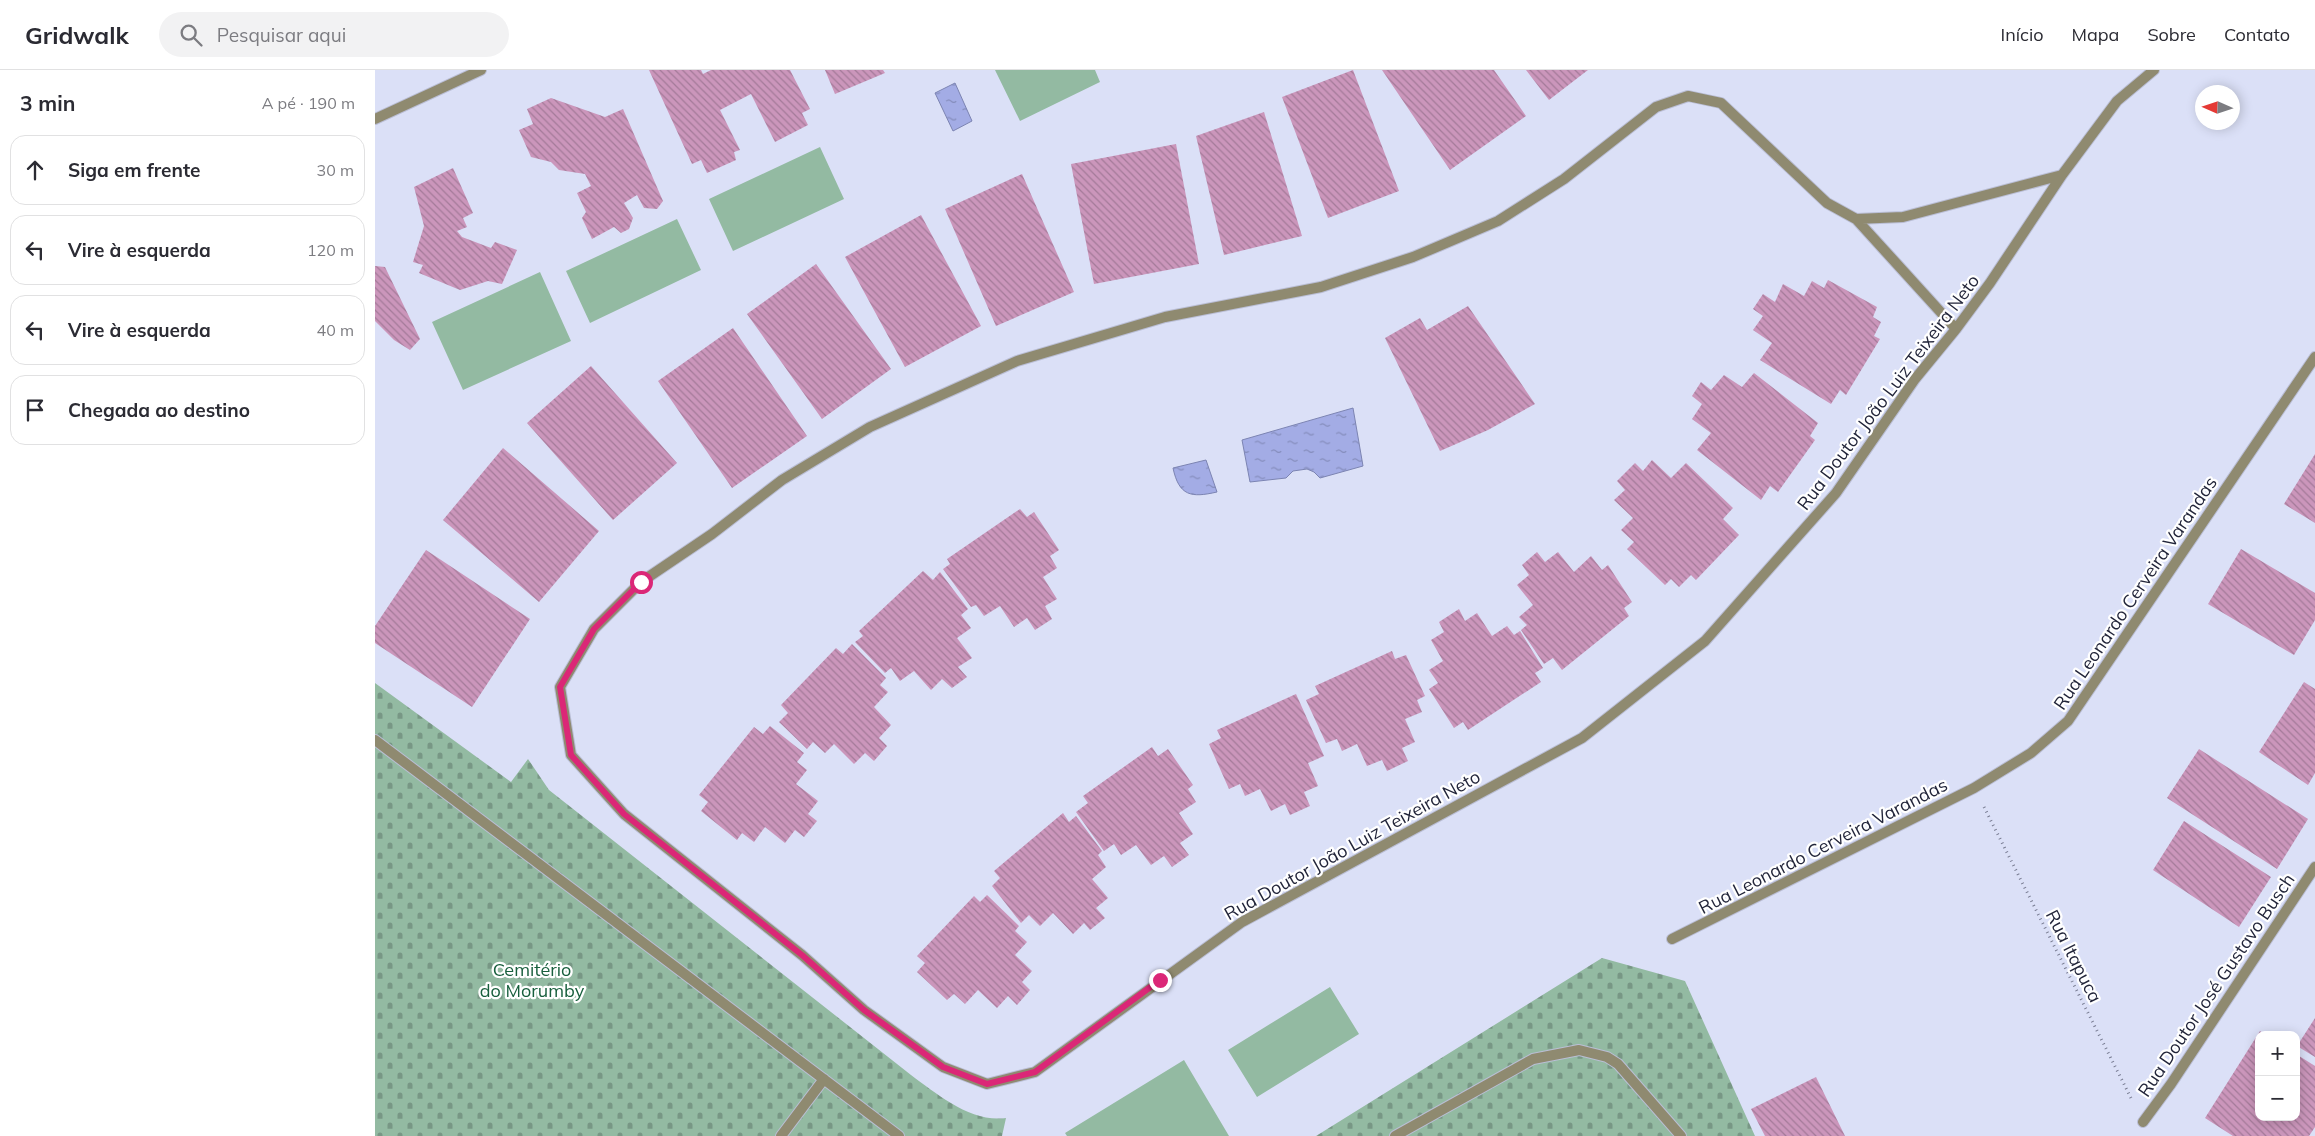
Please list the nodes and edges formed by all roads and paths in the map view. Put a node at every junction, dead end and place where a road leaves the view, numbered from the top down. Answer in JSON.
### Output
{"nodes":[{"id":1,"x":481,"y":70,"type":"edge"},
{"id":2,"x":2154,"y":70,"type":"edge"},
{"id":3,"x":375,"y":119,"type":"edge"},
{"id":4,"x":2063,"y":175,"type":"junction"},
{"id":5,"x":1856,"y":219,"type":"junction"},
{"id":6,"x":1956,"y":329,"type":"junction"},
{"id":7,"x":2315,"y":357,"type":"edge"},
{"id":8,"x":375,"y":740,"type":"edge"},
{"id":9,"x":1974,"y":788,"type":"junction"},
{"id":10,"x":2315,"y":867,"type":"edge"},
{"id":11,"x":1672,"y":939,"type":"dead end"},
{"id":12,"x":824,"y":1079,"type":"junction"},
{"id":13,"x":2143,"y":1122,"type":"joint"},
{"id":14,"x":781,"y":1136,"type":"edge"},
{"id":15,"x":899,"y":1136,"type":"edge"},
{"id":16,"x":1395,"y":1136,"type":"edge"},
{"id":17,"x":1681,"y":1136,"type":"edge"}],
"edges":[{"from":1,"to":3,"type":"street"},
{"from":2,"to":4,"type":"street","name":"Rua Doutor João Luiz Teixeira Neto"},
{"from":4,"to":5,"type":"street"},
{"from":4,"to":6,"type":"street","name":"Rua Doutor João Luiz Teixeira Neto"},
{"from":5,"to":6,"type":"street"},
{"from":5,"to":6,"type":"street","name":"Rua Doutor João Luiz Teixeira Neto"},
{"from":7,"to":9,"type":"street","name":"Rua Leonardo Cerveira Varandas"},
{"from":8,"to":12,"type":"street"},
{"from":9,"to":11,"type":"street","name":"Rua Leonardo Cerveira Varandas"},
{"from":9,"to":13,"type":"path","name":"Rua Itapuca"},
{"from":10,"to":13,"type":"street","name":"Rua Doutor José Gustavo Busch"},
{"from":12,"to":14,"type":"street"},
{"from":12,"to":15,"type":"street"},
{"from":16,"to":17,"type":"street"}]}
